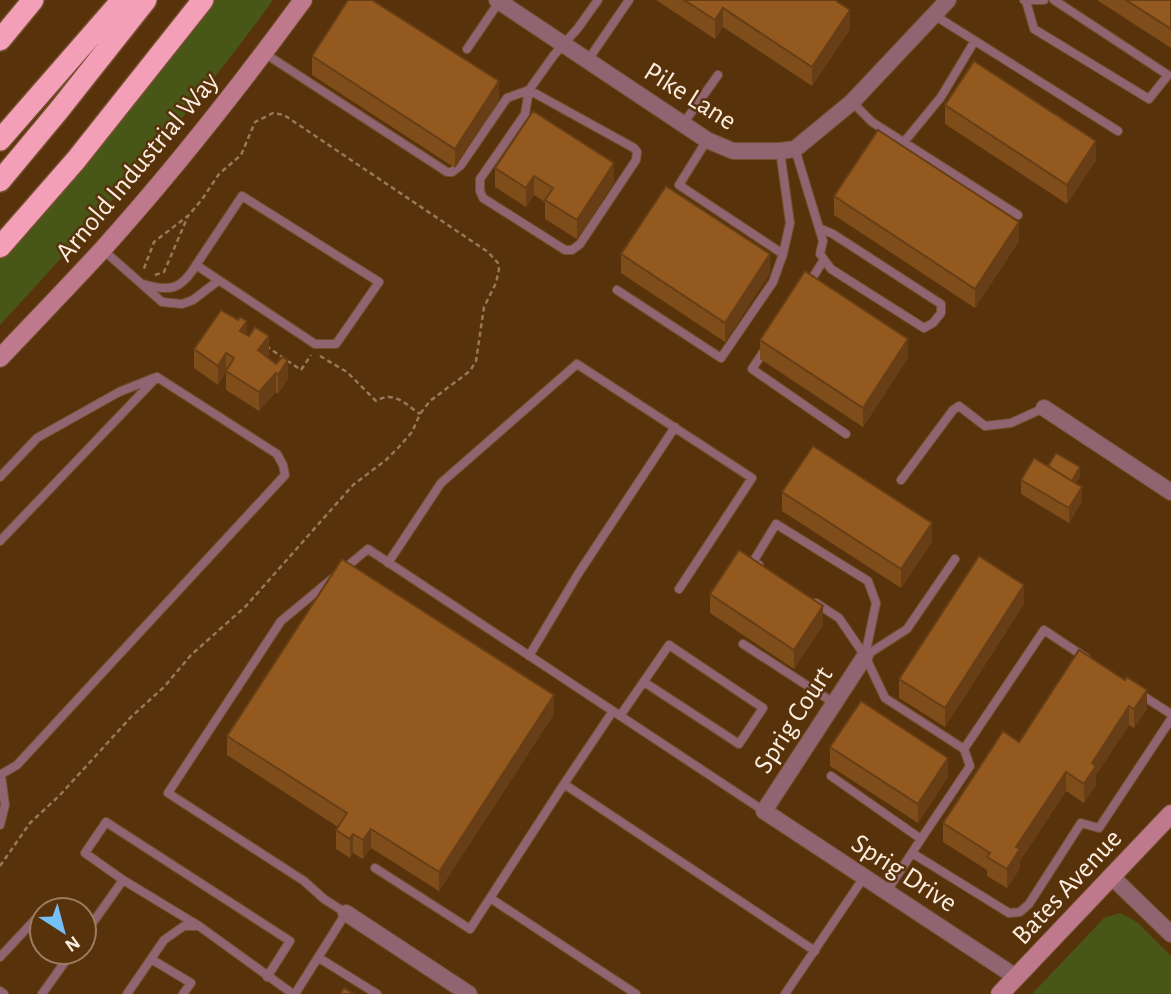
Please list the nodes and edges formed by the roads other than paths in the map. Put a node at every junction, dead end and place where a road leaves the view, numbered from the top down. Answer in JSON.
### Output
{"nodes":[{"id":1,"x":33,"y":0,"type":"edge"},
{"id":2,"x":122,"y":0,"type":"edge"},
{"id":3,"x":146,"y":0,"type":"edge"},
{"id":4,"x":203,"y":0,"type":"edge"},
{"id":5,"x":303,"y":0,"type":"edge"},
{"id":6,"x":598,"y":0,"type":"edge"},
{"id":7,"x":629,"y":0,"type":"edge"},
{"id":8,"x":1044,"y":0,"type":"edge"},
{"id":9,"x":1054,"y":0,"type":"edge"},
{"id":10,"x":498,"y":1,"type":"edge"},
{"id":11,"x":1025,"y":1,"type":"edge"},
{"id":12,"x":942,"y":5,"type":"edge"},
{"id":13,"x":0,"y":40,"type":"edge"},
{"id":14,"x":974,"y":41,"type":"junction"},
{"id":15,"x":563,"y":43,"type":"junction"},
{"id":16,"x":467,"y":49,"type":"dead end"},
{"id":17,"x":264,"y":52,"type":"junction"},
{"id":18,"x":588,"y":60,"type":"junction"},
{"id":19,"x":718,"y":75,"type":"dead end"},
{"id":20,"x":529,"y":90,"type":"junction"},
{"id":21,"x":852,"y":102,"type":"junction"},
{"id":22,"x":683,"y":124,"type":"junction"},
{"id":23,"x":1118,"y":131,"type":"dead end"},
{"id":24,"x":0,"y":140,"type":"edge"},
{"id":25,"x":707,"y":140,"type":"junction"},
{"id":26,"x":904,"y":142,"type":"junction"},
{"id":27,"x":788,"y":150,"type":"junction"},
{"id":28,"x":0,"y":181,"type":"edge"},
{"id":29,"x":1018,"y":215,"type":"dead end"},
{"id":30,"x":819,"y":229,"type":"junction"},
{"id":31,"x":0,"y":247,"type":"edge"},
{"id":32,"x":102,"y":249,"type":"junction"},
{"id":33,"x":783,"y":254,"type":"junction"},
{"id":34,"x":823,"y":261,"type":"junction"},
{"id":35,"x":197,"y":265,"type":"junction"},
{"id":36,"x":219,"y":280,"type":"junction"},
{"id":37,"x":140,"y":282,"type":"junction"},
{"id":38,"x":617,"y":290,"type":"dead end"},
{"id":39,"x":802,"y":293,"type":"edge"},
{"id":40,"x":766,"y":347,"type":"edge"},
{"id":41,"x":0,"y":358,"type":"edge"},
{"id":42,"x":157,"y":377,"type":"junction"},
{"id":43,"x":1044,"y":408,"type":"joint"},
{"id":44,"x":675,"y":428,"type":"junction"},
{"id":45,"x":846,"y":434,"type":"dead end"},
{"id":46,"x":0,"y":477,"type":"edge"},
{"id":47,"x":901,"y":480,"type":"dead end"},
{"id":48,"x":1171,"y":492,"type":"edge"},
{"id":49,"x":0,"y":541,"type":"edge"},
{"id":50,"x":955,"y":559,"type":"dead end"},
{"id":51,"x":388,"y":563,"type":"junction"},
{"id":52,"x":764,"y":569,"type":"edge"},
{"id":53,"x":679,"y":589,"type":"dead end"},
{"id":54,"x":807,"y":597,"type":"edge"},
{"id":55,"x":743,"y":644,"type":"dead end"},
{"id":56,"x":529,"y":656,"type":"junction"},
{"id":57,"x":865,"y":656,"type":"junction"},
{"id":58,"x":1090,"y":661,"type":"edge"},
{"id":59,"x":644,"y":682,"type":"junction"},
{"id":60,"x":1136,"y":691,"type":"edge"},
{"id":61,"x":834,"y":703,"type":"junction"},
{"id":62,"x":616,"y":714,"type":"junction"},
{"id":63,"x":1171,"y":717,"type":"edge"},
{"id":64,"x":964,"y":749,"type":"junction"},
{"id":65,"x":0,"y":775,"type":"edge"},
{"id":66,"x":831,"y":776,"type":"dead end"},
{"id":67,"x":564,"y":784,"type":"junction"},
{"id":68,"x":764,"y":811,"type":"junction"},
{"id":69,"x":1171,"y":814,"type":"edge"},
{"id":70,"x":0,"y":825,"type":"edge"},
{"id":71,"x":921,"y":839,"type":"junction"},
{"id":72,"x":912,"y":853,"type":"junction"},
{"id":73,"x":374,"y":868,"type":"dead end"},
{"id":74,"x":1111,"y":876,"type":"junction"},
{"id":75,"x":864,"y":877,"type":"junction"},
{"id":76,"x":123,"y":880,"type":"junction"},
{"id":77,"x":887,"y":891,"type":"junction"},
{"id":78,"x":490,"y":898,"type":"junction"},
{"id":79,"x":346,"y":914,"type":"junction"},
{"id":80,"x":98,"y":915,"type":"edge"},
{"id":81,"x":199,"y":926,"type":"junction"},
{"id":82,"x":28,"y":927,"type":"edge"},
{"id":83,"x":1171,"y":934,"type":"edge"},
{"id":84,"x":814,"y":951,"type":"junction"},
{"id":85,"x":0,"y":957,"type":"edge"},
{"id":86,"x":151,"y":958,"type":"junction"},
{"id":87,"x":319,"y":958,"type":"junction"},
{"id":88,"x":62,"y":966,"type":"edge"},
{"id":89,"x":267,"y":976,"type":"junction"},
{"id":90,"x":1016,"y":977,"type":"junction"},
{"id":91,"x":42,"y":994,"type":"edge"},
{"id":92,"x":127,"y":994,"type":"edge"},
{"id":93,"x":183,"y":994,"type":"edge"},
{"id":94,"x":294,"y":994,"type":"edge"},
{"id":95,"x":377,"y":994,"type":"edge"},
{"id":96,"x":469,"y":994,"type":"edge"},
{"id":97,"x":636,"y":994,"type":"edge"},
{"id":98,"x":785,"y":994,"type":"edge"},
{"id":99,"x":1000,"y":994,"type":"edge"}],
"edges":[{"from":1,"to":13,"type":"highway"},
{"from":2,"to":24,"type":"highway"},
{"from":3,"to":28,"type":"highway"},
{"from":4,"to":31,"type":"highway"},
{"from":5,"to":17,"type":"street","name":"Arnold Industrial Way"},
{"from":6,"to":15,"type":"lane"},
{"from":7,"to":18,"type":"lane"},
{"from":8,"to":11,"type":"lane"},
{"from":9,"to":11,"type":"lane"},
{"from":10,"to":15,"type":"street","name":"Pike Lane"},
{"from":10,"to":16,"type":"lane"},
{"from":12,"to":14,"type":"lane"},
{"from":12,"to":21,"type":"street"},
{"from":14,"to":23,"type":"lane"},
{"from":14,"to":26,"type":"lane"},
{"from":15,"to":18,"type":"street","name":"Pike Lane"},
{"from":15,"to":20,"type":"lane"},
{"from":17,"to":20,"type":"lane"},
{"from":17,"to":32,"type":"street","name":"Arnold Industrial Way"},
{"from":18,"to":22,"type":"street","name":"Pike Lane"},
{"from":19,"to":22,"type":"lane"},
{"from":20,"to":20,"type":"lane"},
{"from":21,"to":26,"type":"lane"},
{"from":21,"to":27,"type":"street"},
{"from":22,"to":25,"type":"street","name":"Pike Lane"},
{"from":25,"to":27,"type":"street","name":"Pike Lane"},
{"from":25,"to":33,"type":"lane"},
{"from":26,"to":29,"type":"lane"},
{"from":27,"to":30,"type":"lane"},
{"from":27,"to":33,"type":"lane"},
{"from":30,"to":34,"type":"lane"},
{"from":30,"to":34,"type":"lane"},
{"from":32,"to":37,"type":"lane"},
{"from":32,"to":41,"type":"street","name":"Arnold Industrial Way"},
{"from":33,"to":38,"type":"lane"},
{"from":34,"to":39,"type":"lane"},
{"from":35,"to":36,"type":"lane"},
{"from":35,"to":36,"type":"lane"},
{"from":35,"to":37,"type":"lane"},
{"from":36,"to":37,"type":"lane"},
{"from":40,"to":45,"type":"lane"},
{"from":42,"to":46,"type":"lane"},
{"from":42,"to":49,"type":"lane"},
{"from":42,"to":65,"type":"lane"},
{"from":43,"to":47,"type":"lane"},
{"from":43,"to":48,"type":"street"},
{"from":44,"to":51,"type":"lane"},
{"from":44,"to":53,"type":"lane"},
{"from":44,"to":56,"type":"lane"},
{"from":50,"to":57,"type":"lane"},
{"from":51,"to":56,"type":"lane"},
{"from":51,"to":79,"type":"lane"},
{"from":52,"to":57,"type":"lane"},
{"from":54,"to":57,"type":"lane"},
{"from":55,"to":61,"type":"lane"},
{"from":56,"to":62,"type":"lane"},
{"from":57,"to":61,"type":"street","name":"Sprig Court"},
{"from":57,"to":64,"type":"lane"},
{"from":58,"to":64,"type":"lane"},
{"from":59,"to":59,"type":"lane"},
{"from":59,"to":62,"type":"lane"},
{"from":60,"to":63,"type":"lane"},
{"from":61,"to":68,"type":"street","name":"Sprig Court"},
{"from":62,"to":67,"type":"lane"},
{"from":62,"to":68,"type":"lane"},
{"from":63,"to":72,"type":"lane"},
{"from":64,"to":71,"type":"lane"},
{"from":65,"to":70,"type":"lane"},
{"from":66,"to":71,"type":"lane"},
{"from":67,"to":78,"type":"lane"},
{"from":67,"to":84,"type":"lane"},
{"from":68,"to":75,"type":"street","name":"Sprig Drive"},
{"from":69,"to":74,"type":"street","name":"Bates Avenue"},
{"from":71,"to":72,"type":"lane"},
{"from":72,"to":77,"type":"lane"},
{"from":73,"to":78,"type":"lane"},
{"from":74,"to":83,"type":"street"},
{"from":74,"to":90,"type":"street","name":"Bates Avenue"},
{"from":75,"to":77,"type":"street","name":"Sprig Drive"},
{"from":75,"to":84,"type":"lane"},
{"from":76,"to":80,"type":"lane"},
{"from":76,"to":81,"type":"lane"},
{"from":76,"to":89,"type":"lane"},
{"from":77,"to":90,"type":"street","name":"Sprig Drive"},
{"from":78,"to":97,"type":"lane"},
{"from":79,"to":87,"type":"lane"},
{"from":79,"to":96,"type":"street"},
{"from":81,"to":86,"type":"lane"},
{"from":81,"to":89,"type":"lane"},
{"from":82,"to":85,"type":"lane"},
{"from":84,"to":98,"type":"lane"},
{"from":86,"to":92,"type":"lane"},
{"from":86,"to":93,"type":"lane"},
{"from":87,"to":94,"type":"lane"},
{"from":87,"to":95,"type":"lane"},
{"from":88,"to":91,"type":"lane"},
{"from":89,"to":94,"type":"lane"},
{"from":90,"to":99,"type":"street","name":"Bates Avenue"}]}
